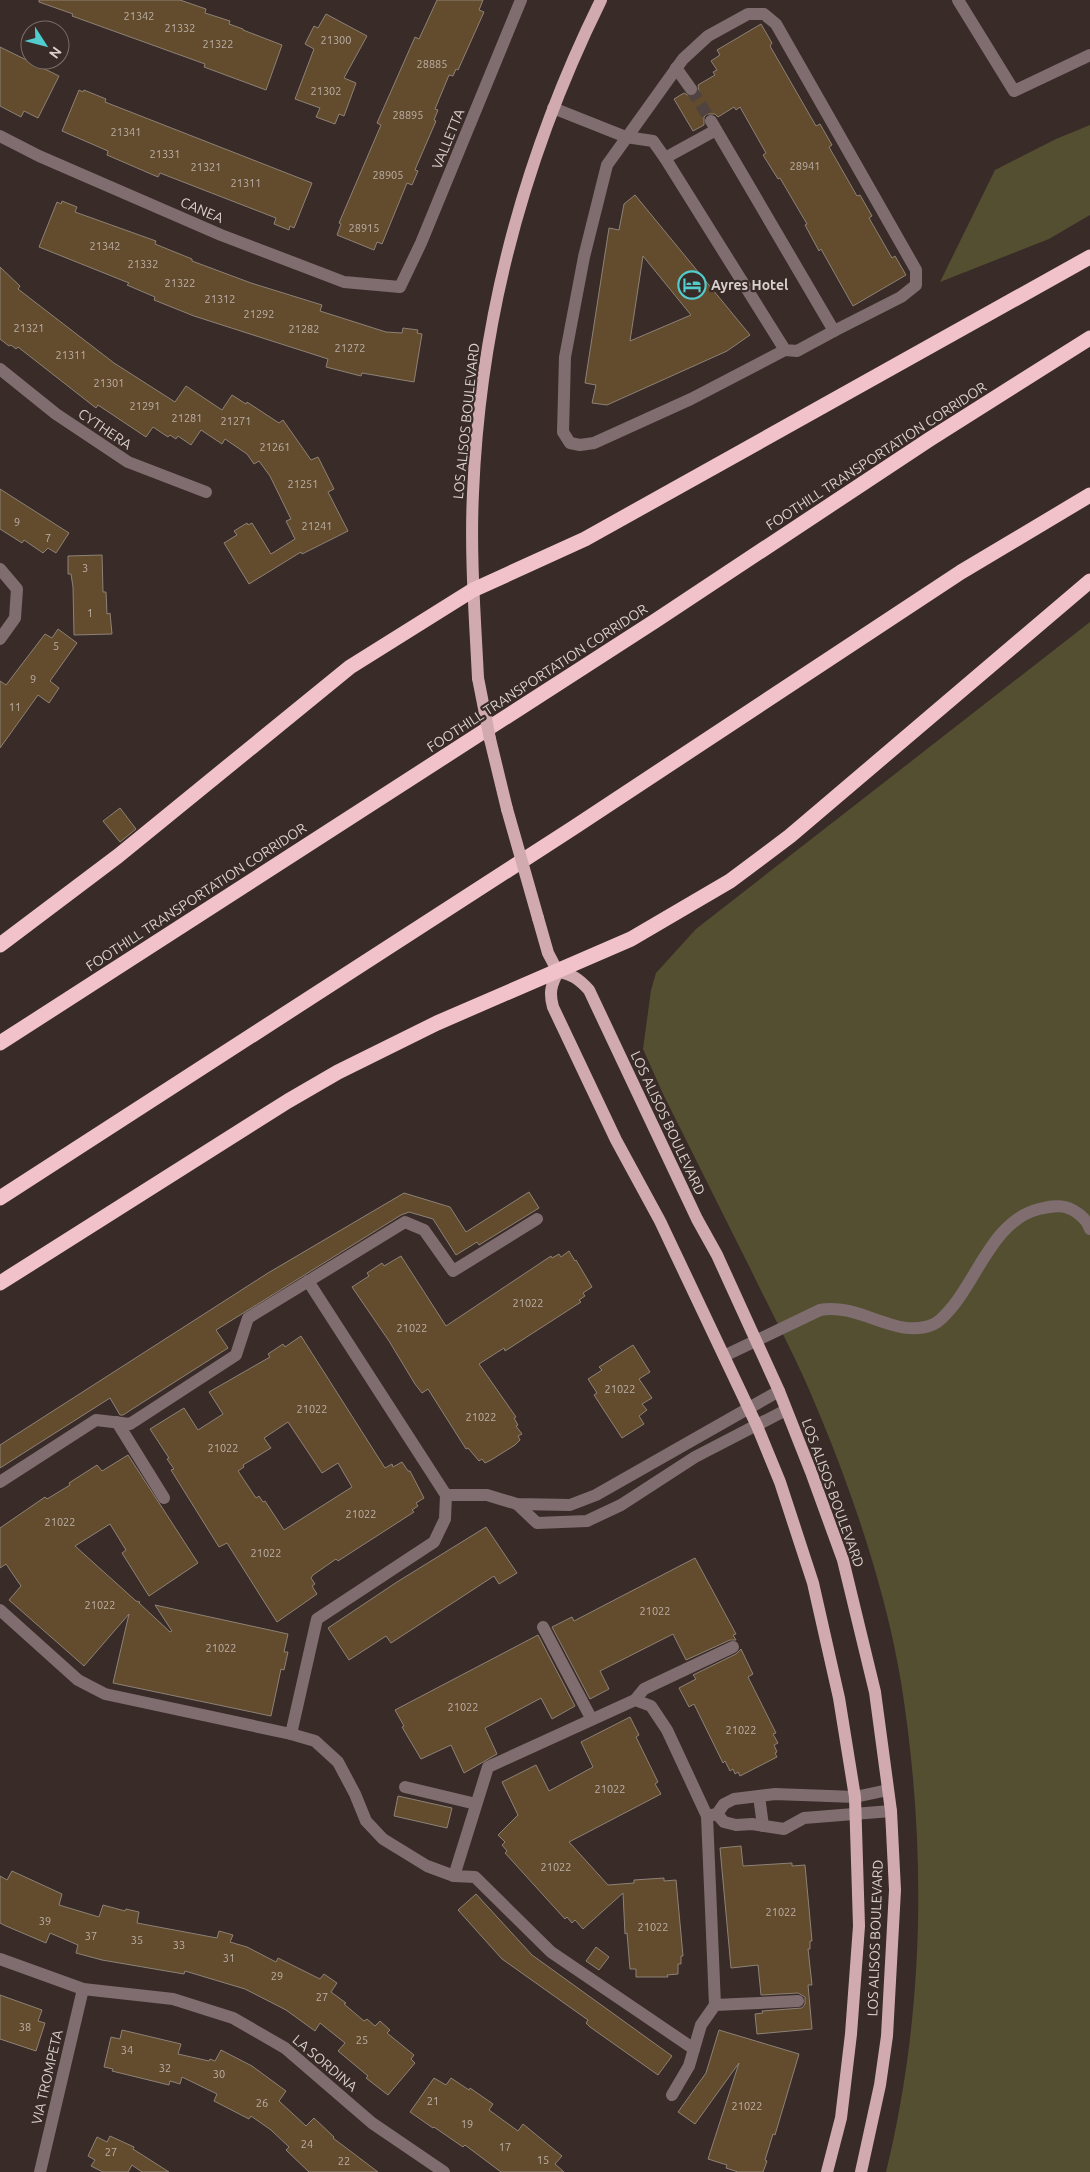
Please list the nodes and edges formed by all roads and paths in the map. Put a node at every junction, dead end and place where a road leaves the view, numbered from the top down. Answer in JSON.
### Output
{"nodes":[{"id":1,"x":521,"y":0,"type":"edge"},
{"id":2,"x":601,"y":0,"type":"edge"},
{"id":3,"x":958,"y":0,"type":"edge"},
{"id":4,"x":1090,"y":55,"type":"edge"},
{"id":5,"x":676,"y":68,"type":"junction"},
{"id":6,"x":691,"y":90,"type":"tunnel mouth"},
{"id":7,"x":553,"y":108,"type":"junction"},
{"id":8,"x":0,"y":136,"type":"edge"},
{"id":9,"x":626,"y":137,"type":"junction"},
{"id":10,"x":665,"y":158,"type":"junction"},
{"id":11,"x":1090,"y":257,"type":"edge"},
{"id":12,"x":400,"y":287,"type":"joint"},
{"id":13,"x":834,"y":331,"type":"junction"},
{"id":14,"x":1090,"y":338,"type":"edge"},
{"id":15,"x":785,"y":350,"type":"junction"},
{"id":16,"x":0,"y":369,"type":"edge"},
{"id":17,"x":206,"y":492,"type":"dead end"},
{"id":18,"x":1090,"y":495,"type":"edge"},
{"id":19,"x":0,"y":569,"type":"edge"},
{"id":20,"x":1090,"y":581,"type":"edge"},
{"id":21,"x":473,"y":590,"type":"junction"},
{"id":22,"x":0,"y":639,"type":"edge"},
{"id":23,"x":0,"y":946,"type":"edge"},
{"id":24,"x":558,"y":972,"type":"junction"},
{"id":25,"x":0,"y":1043,"type":"edge"},
{"id":26,"x":0,"y":1198,"type":"edge"},
{"id":27,"x":537,"y":1218,"type":"dead end"},
{"id":28,"x":1090,"y":1229,"type":"edge"},
{"id":29,"x":308,"y":1281,"type":"junction"},
{"id":30,"x":0,"y":1283,"type":"edge"},
{"id":31,"x":755,"y":1341,"type":"junction"},
{"id":32,"x":724,"y":1356,"type":"junction"},
{"id":33,"x":779,"y":1391,"type":"junction"},
{"id":34,"x":748,"y":1408,"type":"junction"},
{"id":35,"x":786,"y":1410,"type":"junction"},
{"id":36,"x":117,"y":1422,"type":"junction"},
{"id":37,"x":757,"y":1426,"type":"junction"},
{"id":38,"x":0,"y":1482,"type":"edge"},
{"id":39,"x":446,"y":1495,"type":"junction"},
{"id":40,"x":164,"y":1498,"type":"dead end"},
{"id":41,"x":517,"y":1504,"type":"junction"},
{"id":42,"x":0,"y":1610,"type":"edge"},
{"id":43,"x":543,"y":1627,"type":"dead end"},
{"id":44,"x":733,"y":1647,"type":"dead end"},
{"id":45,"x":635,"y":1700,"type":"junction"},
{"id":46,"x":591,"y":1718,"type":"junction"},
{"id":47,"x":291,"y":1734,"type":"junction"},
{"id":48,"x":405,"y":1787,"type":"dead end"},
{"id":49,"x":888,"y":1790,"type":"junction"},
{"id":50,"x":758,"y":1796,"type":"junction"},
{"id":51,"x":854,"y":1797,"type":"junction"},
{"id":52,"x":476,"y":1804,"type":"junction"},
{"id":53,"x":891,"y":1811,"type":"junction"},
{"id":54,"x":855,"y":1812,"type":"junction"},
{"id":55,"x":712,"y":1815,"type":"junction"},
{"id":56,"x":763,"y":1826,"type":"junction"},
{"id":57,"x":454,"y":1876,"type":"junction"},
{"id":58,"x":0,"y":1959,"type":"edge"},
{"id":59,"x":83,"y":1989,"type":"junction"},
{"id":60,"x":798,"y":2001,"type":"dead end"},
{"id":61,"x":715,"y":2005,"type":"junction"},
{"id":62,"x":694,"y":2049,"type":"junction"},
{"id":63,"x":672,"y":2094,"type":"dead end"},
{"id":64,"x":40,"y":2172,"type":"edge"},
{"id":65,"x":444,"y":2172,"type":"edge"},
{"id":66,"x":827,"y":2172,"type":"edge"},
{"id":67,"x":861,"y":2172,"type":"edge"}],
"edges":[{"from":1,"to":12,"type":"street","name":"VALLETTA"},
{"from":2,"to":7,"type":"main road","name":"LOS ALISOS BOULEVARD"},
{"from":3,"to":4,"type":"street"},
{"from":5,"to":6,"type":"street"},
{"from":5,"to":9,"type":"street"},
{"from":5,"to":13,"type":"street"},
{"from":7,"to":9,"type":"street"},
{"from":7,"to":21,"type":"main road","name":"LOS ALISOS BOULEVARD"},
{"from":8,"to":12,"type":"street","name":"CANEA"},
{"from":9,"to":10,"type":"street"},
{"from":9,"to":15,"type":"street"},
{"from":10,"to":13,"type":"street"},
{"from":10,"to":15,"type":"street"},
{"from":11,"to":21,"type":"highway"},
{"from":13,"to":15,"type":"street"},
{"from":14,"to":25,"type":"highway","name":"FOOTHILL TRANSPORTATION CORRIDOR"},
{"from":16,"to":17,"type":"street","name":"CYTHERA"},
{"from":18,"to":26,"type":"highway"},
{"from":19,"to":22,"type":"street"},
{"from":20,"to":24,"type":"highway"},
{"from":21,"to":23,"type":"highway"},
{"from":21,"to":24,"type":"main road","name":"LOS ALISOS BOULEVARD","bridge":true},
{"from":24,"to":30,"type":"highway"},
{"from":24,"to":31,"type":"main road","name":"LOS ALISOS BOULEVARD"},
{"from":24,"to":32,"type":"main road","name":"LOS ALISOS BOULEVARD"},
{"from":27,"to":29,"type":"street"},
{"from":28,"to":31,"type":"street"},
{"from":29,"to":36,"type":"street"},
{"from":29,"to":39,"type":"street"},
{"from":31,"to":32,"type":"street"},
{"from":31,"to":33,"type":"main road","name":"LOS ALISOS BOULEVARD"},
{"from":32,"to":34,"type":"main road","name":"LOS ALISOS BOULEVARD"},
{"from":33,"to":34,"type":"street"},
{"from":33,"to":35,"type":"main road","name":"LOS ALISOS BOULEVARD"},
{"from":34,"to":37,"type":"main road","name":"LOS ALISOS BOULEVARD"},
{"from":34,"to":41,"type":"street"},
{"from":35,"to":37,"type":"street"},
{"from":35,"to":49,"type":"main road","name":"LOS ALISOS BOULEVARD"},
{"from":36,"to":38,"type":"street"},
{"from":36,"to":40,"type":"street"},
{"from":37,"to":41,"type":"street"},
{"from":37,"to":51,"type":"main road","name":"LOS ALISOS BOULEVARD"},
{"from":39,"to":41,"type":"street"},
{"from":39,"to":47,"type":"street"},
{"from":42,"to":47,"type":"street"},
{"from":43,"to":46,"type":"street"},
{"from":44,"to":45,"type":"street"},
{"from":45,"to":46,"type":"street"},
{"from":45,"to":55,"type":"street"},
{"from":46,"to":52,"type":"street"},
{"from":47,"to":57,"type":"street"},
{"from":48,"to":52,"type":"street"},
{"from":49,"to":51,"type":"street"},
{"from":49,"to":53,"type":"main road","name":"LOS ALISOS BOULEVARD"},
{"from":50,"to":51,"type":"street"},
{"from":50,"to":55,"type":"street"},
{"from":50,"to":56,"type":"street"},
{"from":51,"to":54,"type":"main road","name":"LOS ALISOS BOULEVARD"},
{"from":52,"to":57,"type":"street"},
{"from":53,"to":54,"type":"street"},
{"from":53,"to":67,"type":"main road","name":"LOS ALISOS BOULEVARD"},
{"from":54,"to":56,"type":"street"},
{"from":54,"to":66,"type":"main road","name":"LOS ALISOS BOULEVARD"},
{"from":55,"to":56,"type":"street"},
{"from":55,"to":61,"type":"street"},
{"from":57,"to":62,"type":"street"},
{"from":58,"to":59,"type":"street","name":"LA SORDINA"},
{"from":59,"to":64,"type":"street","name":"VIA TROMPETA"},
{"from":59,"to":65,"type":"street","name":"LA SORDINA"},
{"from":60,"to":61,"type":"street"},
{"from":61,"to":62,"type":"street"},
{"from":62,"to":63,"type":"street"}]}
